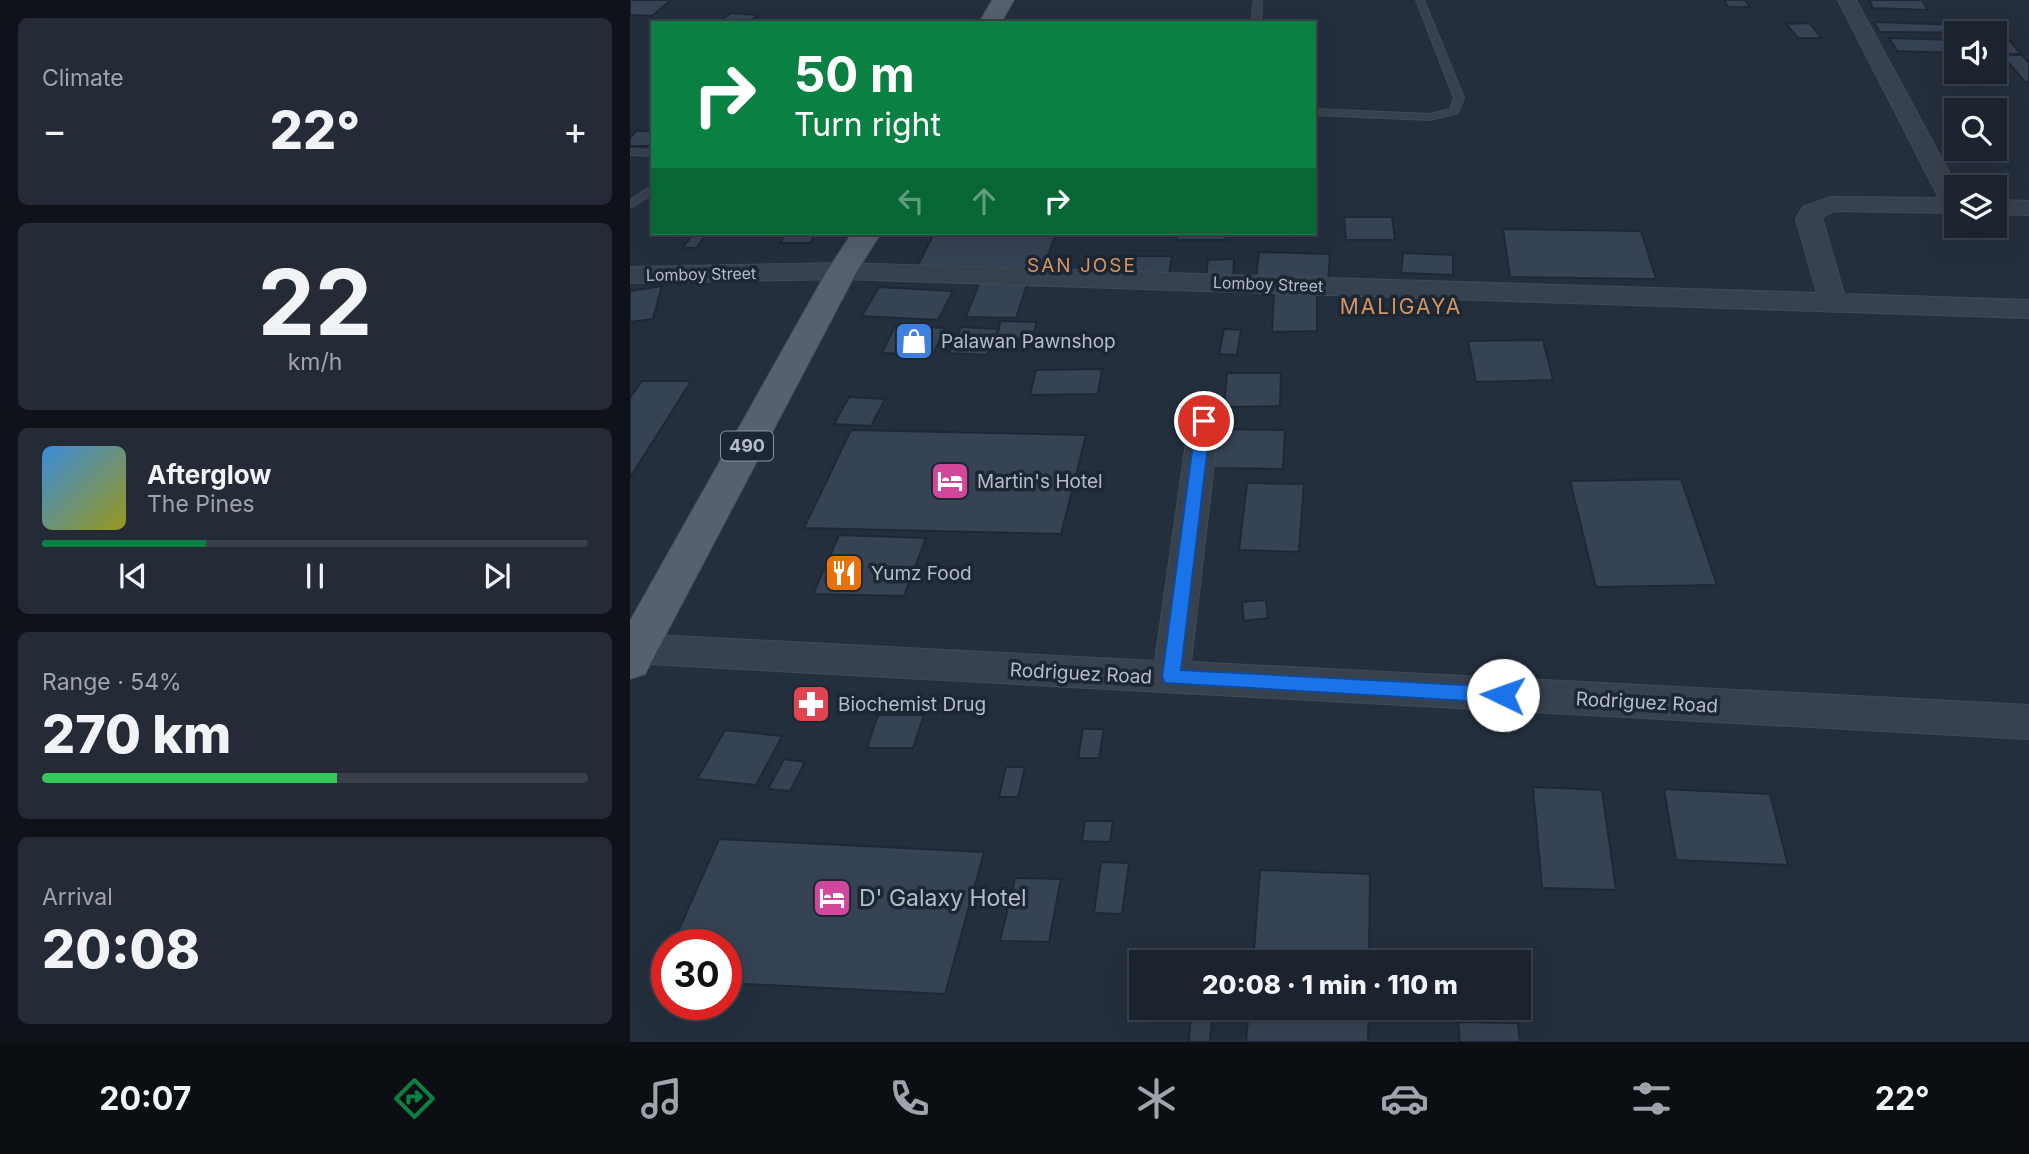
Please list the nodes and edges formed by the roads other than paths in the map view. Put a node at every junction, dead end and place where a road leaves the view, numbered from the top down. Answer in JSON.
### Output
{"nodes":[{"id":1,"x":1003,"y":0,"type":"edge"},
{"id":2,"x":1258,"y":0,"type":"edge"},
{"id":3,"x":1420,"y":0,"type":"edge"},
{"id":4,"x":1847,"y":0,"type":"edge"},
{"id":5,"x":991,"y":21,"type":"edge"},
{"id":6,"x":1256,"y":21,"type":"edge"},
{"id":7,"x":1316,"y":112,"type":"edge"},
{"id":8,"x":630,"y":152,"type":"edge"},
{"id":9,"x":651,"y":153,"type":"edge"},
{"id":10,"x":1944,"y":183,"type":"edge"},
{"id":11,"x":651,"y":189,"type":"edge"},
{"id":12,"x":630,"y":205,"type":"edge"},
{"id":13,"x":1944,"y":206,"type":"edge"},
{"id":14,"x":2007,"y":207,"type":"edge"},
{"id":15,"x":2029,"y":208,"type":"edge"},
{"id":16,"x":865,"y":235,"type":"edge"},
{"id":17,"x":842,"y":271,"type":"junction"},
{"id":18,"x":630,"y":275,"type":"edge"},
{"id":19,"x":1833,"y":302,"type":"junction"},
{"id":20,"x":2029,"y":309,"type":"edge"},
{"id":21,"x":1204,"y":421,"type":"dead end"},
{"id":22,"x":633,"y":655,"type":"edge"},
{"id":23,"x":1171,"y":677,"type":"junction"},
{"id":24,"x":2029,"y":722,"type":"edge"}],
"edges":[{"from":1,"to":5,"type":"main road"},
{"from":2,"to":6,"type":"lane"},
{"from":3,"to":7,"type":"lane"},
{"from":4,"to":10,"type":"street"},
{"from":8,"to":9,"type":"lane"},
{"from":11,"to":12,"type":"lane"},
{"from":13,"to":19,"type":"street"},
{"from":14,"to":15,"type":"street"},
{"from":16,"to":17,"type":"main road","number":"490"},
{"from":17,"to":18,"type":"street","name":"Lomboy Street"},
{"from":17,"to":19,"type":"street","name":"Lomboy Street"},
{"from":17,"to":22,"type":"main road","number":"490"},
{"from":19,"to":20,"type":"street","name":"Lomboy Street"},
{"from":21,"to":23,"type":"street"},
{"from":22,"to":23,"type":"street","name":"Rodriguez Road"},
{"from":23,"to":24,"type":"street","name":"Rodriguez Road"}]}
